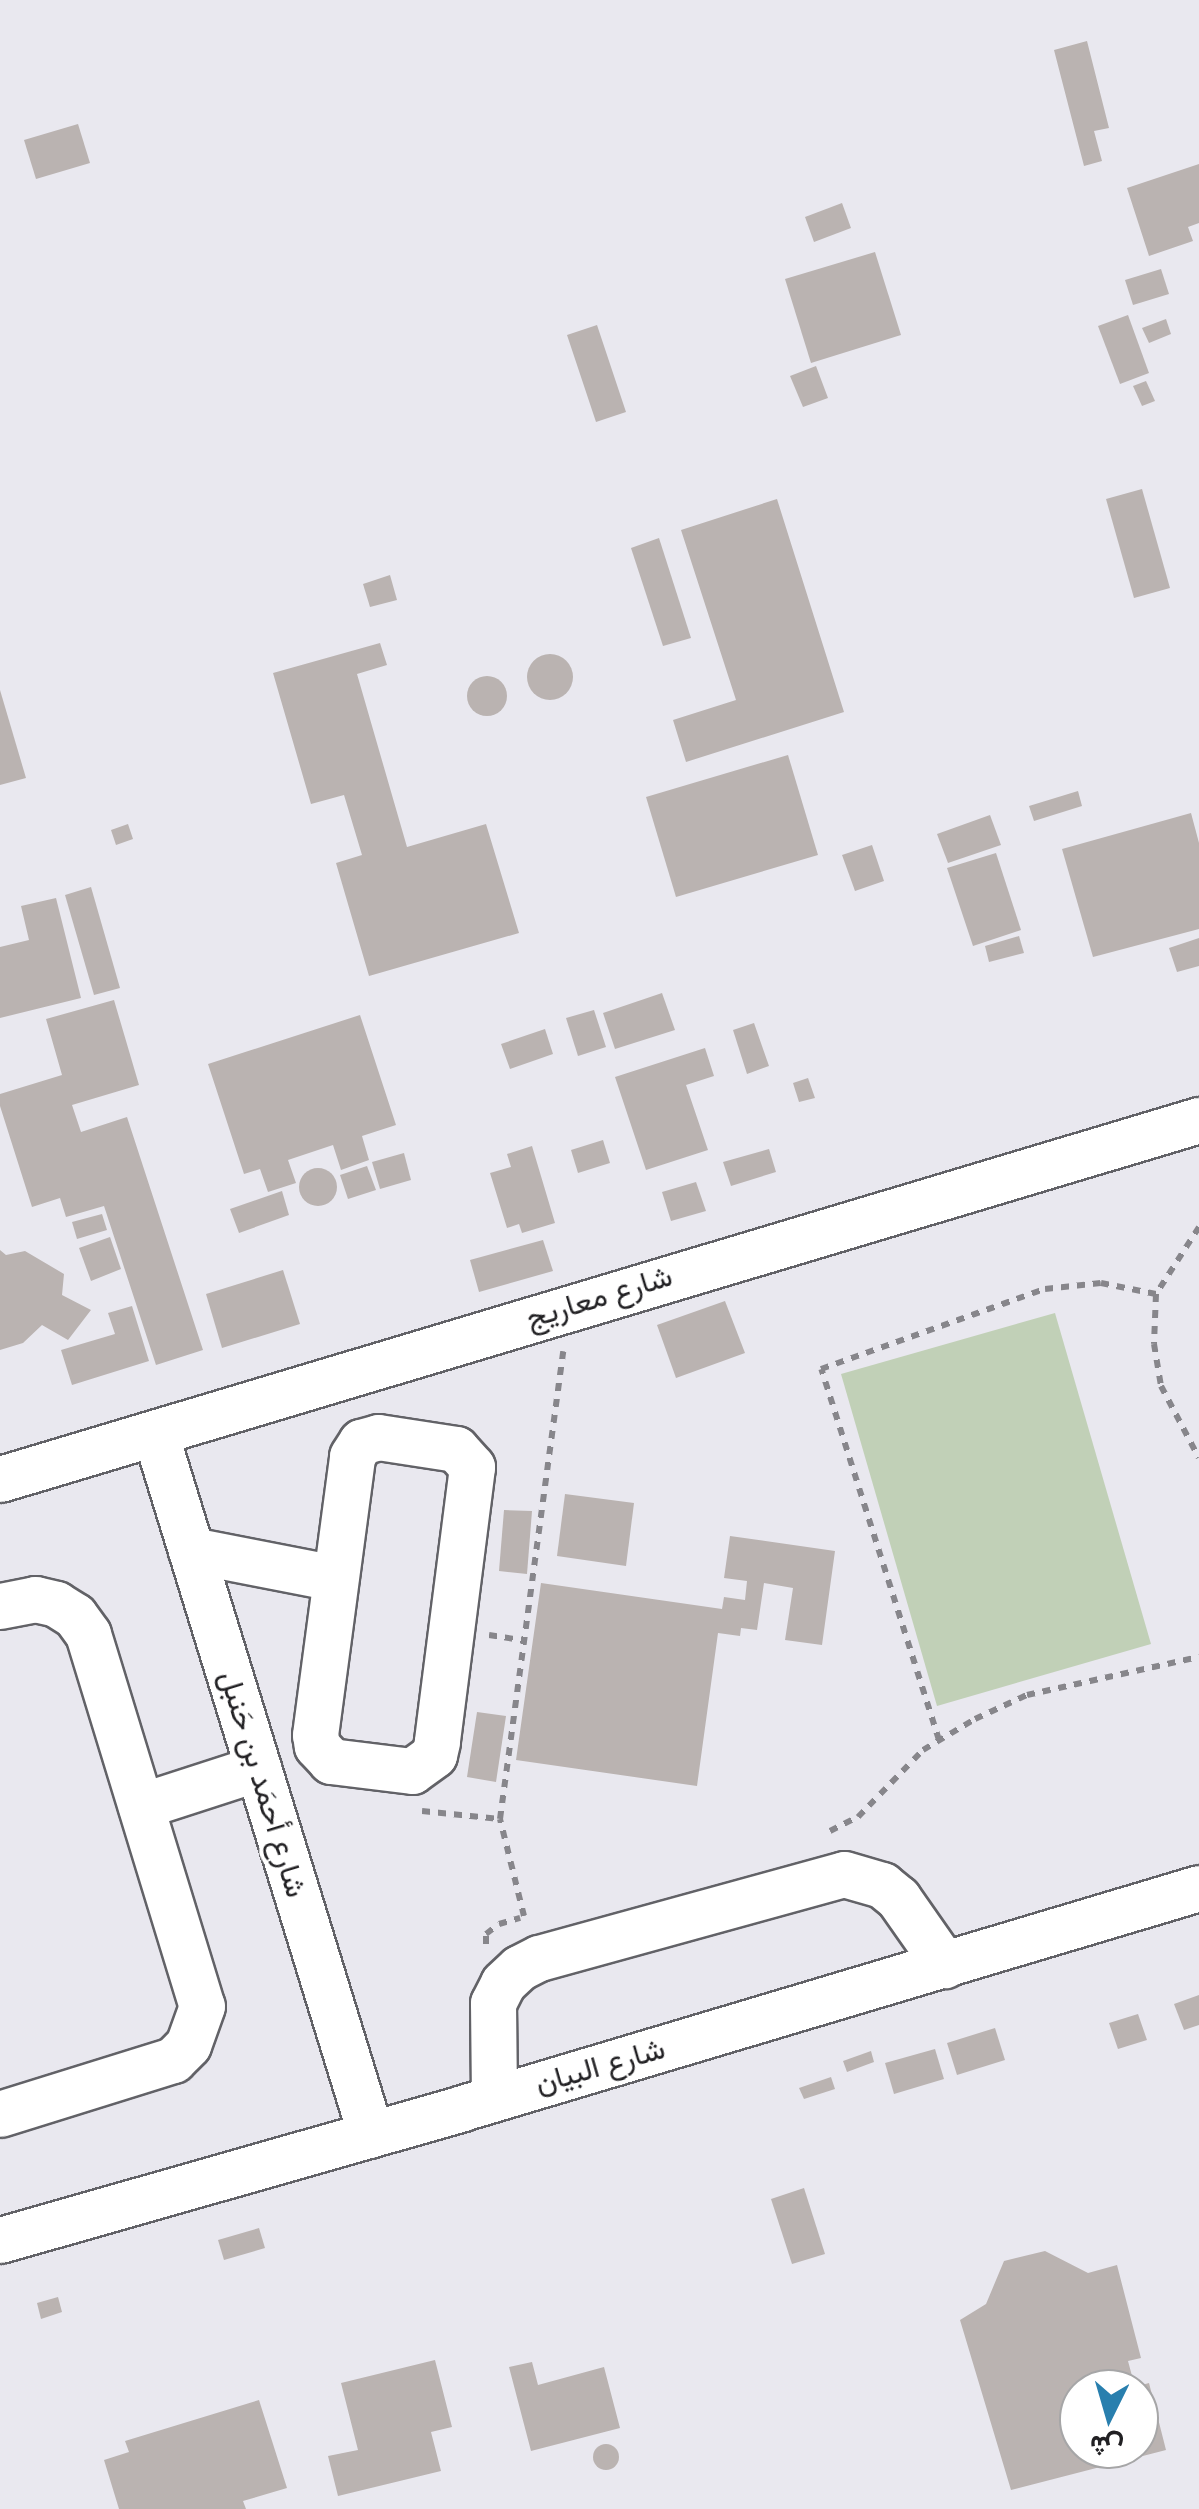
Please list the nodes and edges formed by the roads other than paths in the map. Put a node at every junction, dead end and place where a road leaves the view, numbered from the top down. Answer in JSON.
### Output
{"nodes":[{"id":1,"x":1199,"y":1120,"type":"edge"},
{"id":2,"x":155,"y":1433,"type":"junction"},
{"id":3,"x":0,"y":1478,"type":"edge"},
{"id":4,"x":191,"y":1550,"type":"junction"},
{"id":5,"x":335,"y":1578,"type":"junction"},
{"id":6,"x":0,"y":1606,"type":"edge"},
{"id":7,"x":258,"y":1768,"type":"junction"},
{"id":8,"x":142,"y":1806,"type":"junction"},
{"id":9,"x":1199,"y":1888,"type":"edge"},
{"id":10,"x":945,"y":1965,"type":"junction"},
{"id":11,"x":494,"y":2098,"type":"junction"},
{"id":12,"x":0,"y":2114,"type":"edge"},
{"id":13,"x":371,"y":2134,"type":"junction"},
{"id":14,"x":0,"y":2240,"type":"edge"}],
"edges":[{"from":1,"to":2,"type":"street","name":"شارع معاريج"},
{"from":2,"to":3,"type":"street","name":"شارع معاريج"},
{"from":2,"to":4,"type":"street","name":"شارع أحمَد بن حَنبل"},
{"from":4,"to":5,"type":"street"},
{"from":4,"to":7,"type":"street","name":"شارع أحمَد بن حَنبل"},
{"from":5,"to":5,"type":"street"},
{"from":6,"to":8,"type":"street"},
{"from":7,"to":8,"type":"street"},
{"from":7,"to":13,"type":"street","name":"شارع أحمَد بن حَنبل"},
{"from":8,"to":12,"type":"street"},
{"from":9,"to":10,"type":"street","name":"شارع البيان"},
{"from":10,"to":11,"type":"street","name":"شارع البيان"},
{"from":10,"to":11,"type":"street"},
{"from":11,"to":13,"type":"street","name":"شارع البيان"},
{"from":13,"to":14,"type":"street","name":"شارع البيان"}]}
